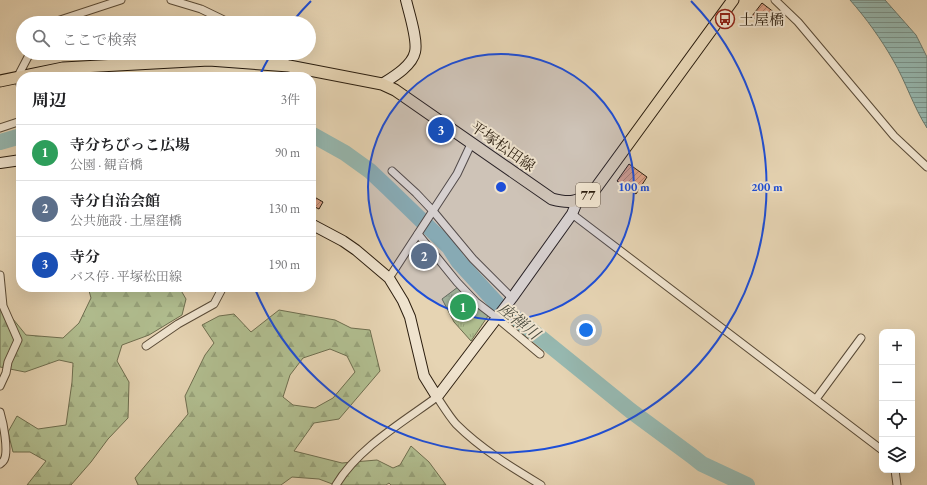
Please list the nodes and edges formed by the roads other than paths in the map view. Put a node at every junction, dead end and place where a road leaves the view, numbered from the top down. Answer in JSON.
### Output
{"nodes":[{"id":1,"x":121,"y":0,"type":"edge"},
{"id":2,"x":171,"y":0,"type":"edge"},
{"id":3,"x":406,"y":0,"type":"edge"},
{"id":4,"x":733,"y":0,"type":"edge"},
{"id":5,"x":775,"y":0,"type":"edge"},
{"id":6,"x":72,"y":16,"type":"edge"},
{"id":7,"x":216,"y":16,"type":"edge"},
{"id":8,"x":26,"y":60,"type":"edge"},
{"id":9,"x":209,"y":60,"type":"edge"},
{"id":10,"x":209,"y":60,"type":"edge"},
{"id":11,"x":283,"y":60,"type":"edge"},
{"id":12,"x":289,"y":66,"type":"junction"},
{"id":13,"x":20,"y":72,"type":"edge"},
{"id":14,"x":40,"y":72,"type":"edge"},
{"id":15,"x":16,"y":77,"type":"edge"},
{"id":16,"x":0,"y":81,"type":"edge"},
{"id":17,"x":382,"y":84,"type":"junction"},
{"id":18,"x":16,"y":123,"type":"edge"},
{"id":19,"x":0,"y":128,"type":"edge"},
{"id":20,"x":472,"y":142,"type":"junction"},
{"id":21,"x":16,"y":161,"type":"edge"},
{"id":22,"x":0,"y":163,"type":"edge"},
{"id":23,"x":927,"y":167,"type":"edge"},
{"id":24,"x":392,"y":171,"type":"dead end"},
{"id":25,"x":577,"y":202,"type":"junction"},
{"id":26,"x":432,"y":212,"type":"junction"},
{"id":27,"x":572,"y":214,"type":"junction"},
{"id":28,"x":316,"y":227,"type":"edge"},
{"id":29,"x":418,"y":234,"type":"junction"},
{"id":30,"x":0,"y":275,"type":"edge"},
{"id":31,"x":389,"y":278,"type":"junction"},
{"id":32,"x":220,"y":292,"type":"edge"},
{"id":33,"x":512,"y":298,"type":"junction"},
{"id":34,"x":497,"y":318,"type":"junction"},
{"id":35,"x":861,"y":338,"type":"dead end"},
{"id":36,"x":146,"y":346,"type":"dead end"},
{"id":37,"x":540,"y":354,"type":"dead end"},
{"id":38,"x":0,"y":386,"type":"edge"},
{"id":39,"x":436,"y":397,"type":"junction"},
{"id":40,"x":816,"y":398,"type":"junction"},
{"id":41,"x":0,"y":412,"type":"edge"},
{"id":42,"x":879,"y":448,"type":"edge"},
{"id":43,"x":0,"y":464,"type":"edge"},
{"id":44,"x":895,"y":473,"type":"edge"},
{"id":45,"x":336,"y":485,"type":"edge"},
{"id":46,"x":541,"y":485,"type":"edge"},
{"id":47,"x":897,"y":485,"type":"edge"}],
"edges":[{"from":1,"to":6,"type":"street"},
{"from":2,"to":7,"type":"street"},
{"from":3,"to":17,"type":"street"},
{"from":4,"to":25,"type":"main road","number":"77"},
{"from":5,"to":23,"type":"street"},
{"from":8,"to":13,"type":"street"},
{"from":9,"to":12,"type":"main road","name":"平塚松田線","number":"77"},
{"from":10,"to":14,"type":"main road","name":"平塚松田線","number":"77"},
{"from":11,"to":12,"type":"street"},
{"from":12,"to":17,"type":"main road","name":"平塚松田線","number":"77"},
{"from":15,"to":16,"type":"main road","name":"平塚松田線","number":"77"},
{"from":17,"to":20,"type":"main road","name":"平塚松田線","number":"77"},
{"from":18,"to":19,"type":"street"},
{"from":20,"to":25,"type":"main road","name":"平塚松田線","number":"77"},
{"from":20,"to":26,"type":"street"},
{"from":21,"to":22,"type":"street"},
{"from":24,"to":26,"type":"street"},
{"from":25,"to":27,"type":"street"},
{"from":26,"to":29,"type":"street"},
{"from":26,"to":33,"type":"street"},
{"from":27,"to":33,"type":"street"},
{"from":27,"to":40,"type":"street"},
{"from":28,"to":31,"type":"street"},
{"from":29,"to":31,"type":"street"},
{"from":29,"to":34,"type":"street"},
{"from":30,"to":38,"type":"street"},
{"from":31,"to":39,"type":"street"},
{"from":32,"to":36,"type":"street"},
{"from":33,"to":34,"type":"street"},
{"from":34,"to":37,"type":"street"},
{"from":34,"to":39,"type":"street"},
{"from":35,"to":40,"type":"street"},
{"from":39,"to":45,"type":"street"},
{"from":39,"to":46,"type":"street"},
{"from":40,"to":42,"type":"street"},
{"from":41,"to":43,"type":"street"},
{"from":44,"to":47,"type":"street"}]}
